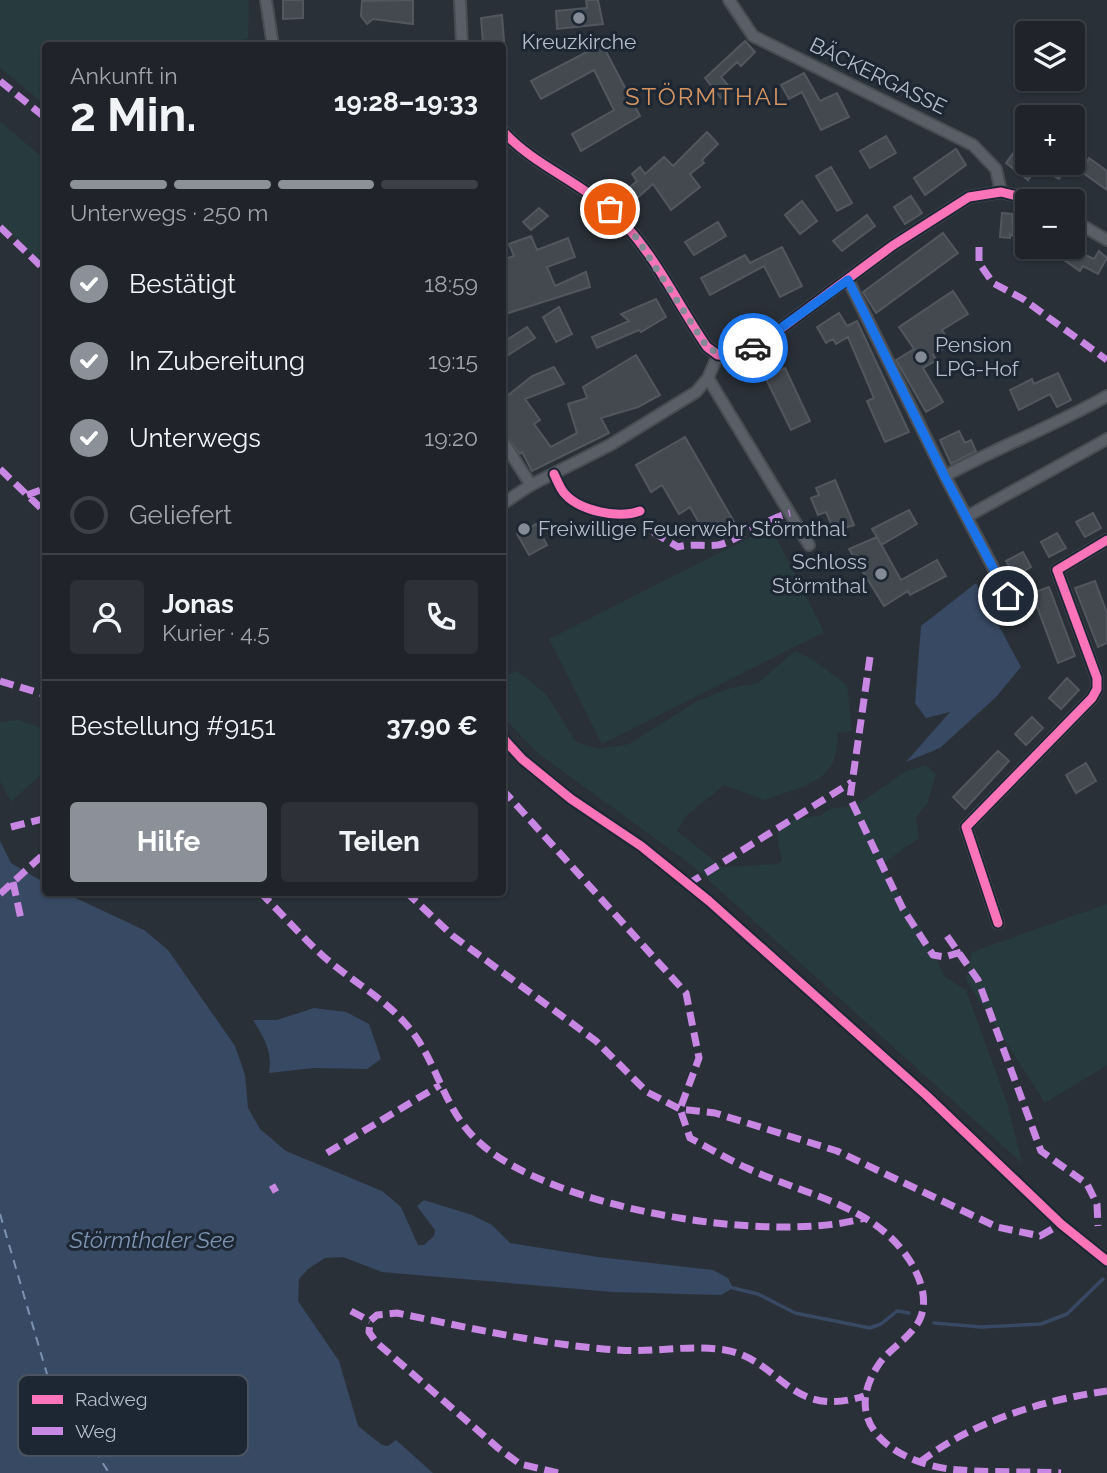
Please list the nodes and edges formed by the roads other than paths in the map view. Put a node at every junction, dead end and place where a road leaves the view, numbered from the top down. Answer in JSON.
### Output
{"nodes":[{"id":1,"x":266,"y":0,"type":"edge"},
{"id":2,"x":460,"y":0,"type":"edge"},
{"id":3,"x":729,"y":0,"type":"edge"},
{"id":4,"x":271,"y":42,"type":"edge"},
{"id":5,"x":462,"y":42,"type":"edge"},
{"id":6,"x":506,"y":133,"type":"edge"},
{"id":7,"x":1001,"y":192,"type":"junction"},
{"id":8,"x":1015,"y":196,"type":"edge"},
{"id":9,"x":1085,"y":227,"type":"edge"},
{"id":10,"x":1107,"y":240,"type":"edge"},
{"id":11,"x":848,"y":280,"type":"junction"},
{"id":12,"x":718,"y":355,"type":"junction"},
{"id":13,"x":708,"y":378,"type":"junction"},
{"id":14,"x":1107,"y":396,"type":"edge"},
{"id":15,"x":1107,"y":439,"type":"edge"},
{"id":16,"x":506,"y":446,"type":"edge"},
{"id":17,"x":945,"y":477,"type":"junction"},
{"id":18,"x":531,"y":485,"type":"junction"},
{"id":19,"x":506,"y":501,"type":"edge"},
{"id":20,"x":968,"y":516,"type":"junction"},
{"id":21,"x":1107,"y":540,"type":"edge"},
{"id":22,"x":809,"y":545,"type":"dead end"},
{"id":23,"x":1008,"y":596,"type":"dead end"},
{"id":24,"x":998,"y":923,"type":"dead end"}],
"edges":[{"from":1,"to":4,"type":"street"},
{"from":2,"to":5,"type":"street"},
{"from":3,"to":7,"type":"street","name":"BÄCKERGASSE"},
{"from":6,"to":12,"type":"street"},
{"from":7,"to":8,"type":"street"},
{"from":7,"to":11,"type":"street"},
{"from":9,"to":10,"type":"street"},
{"from":11,"to":12,"type":"street"},
{"from":11,"to":17,"type":"street"},
{"from":12,"to":13,"type":"street"},
{"from":13,"to":18,"type":"street"},
{"from":13,"to":22,"type":"street"},
{"from":14,"to":17,"type":"street"},
{"from":15,"to":20,"type":"street"},
{"from":16,"to":18,"type":"street"},
{"from":17,"to":20,"type":"street"},
{"from":18,"to":19,"type":"street"},
{"from":20,"to":23,"type":"street"},
{"from":21,"to":24,"type":"street"}]}
